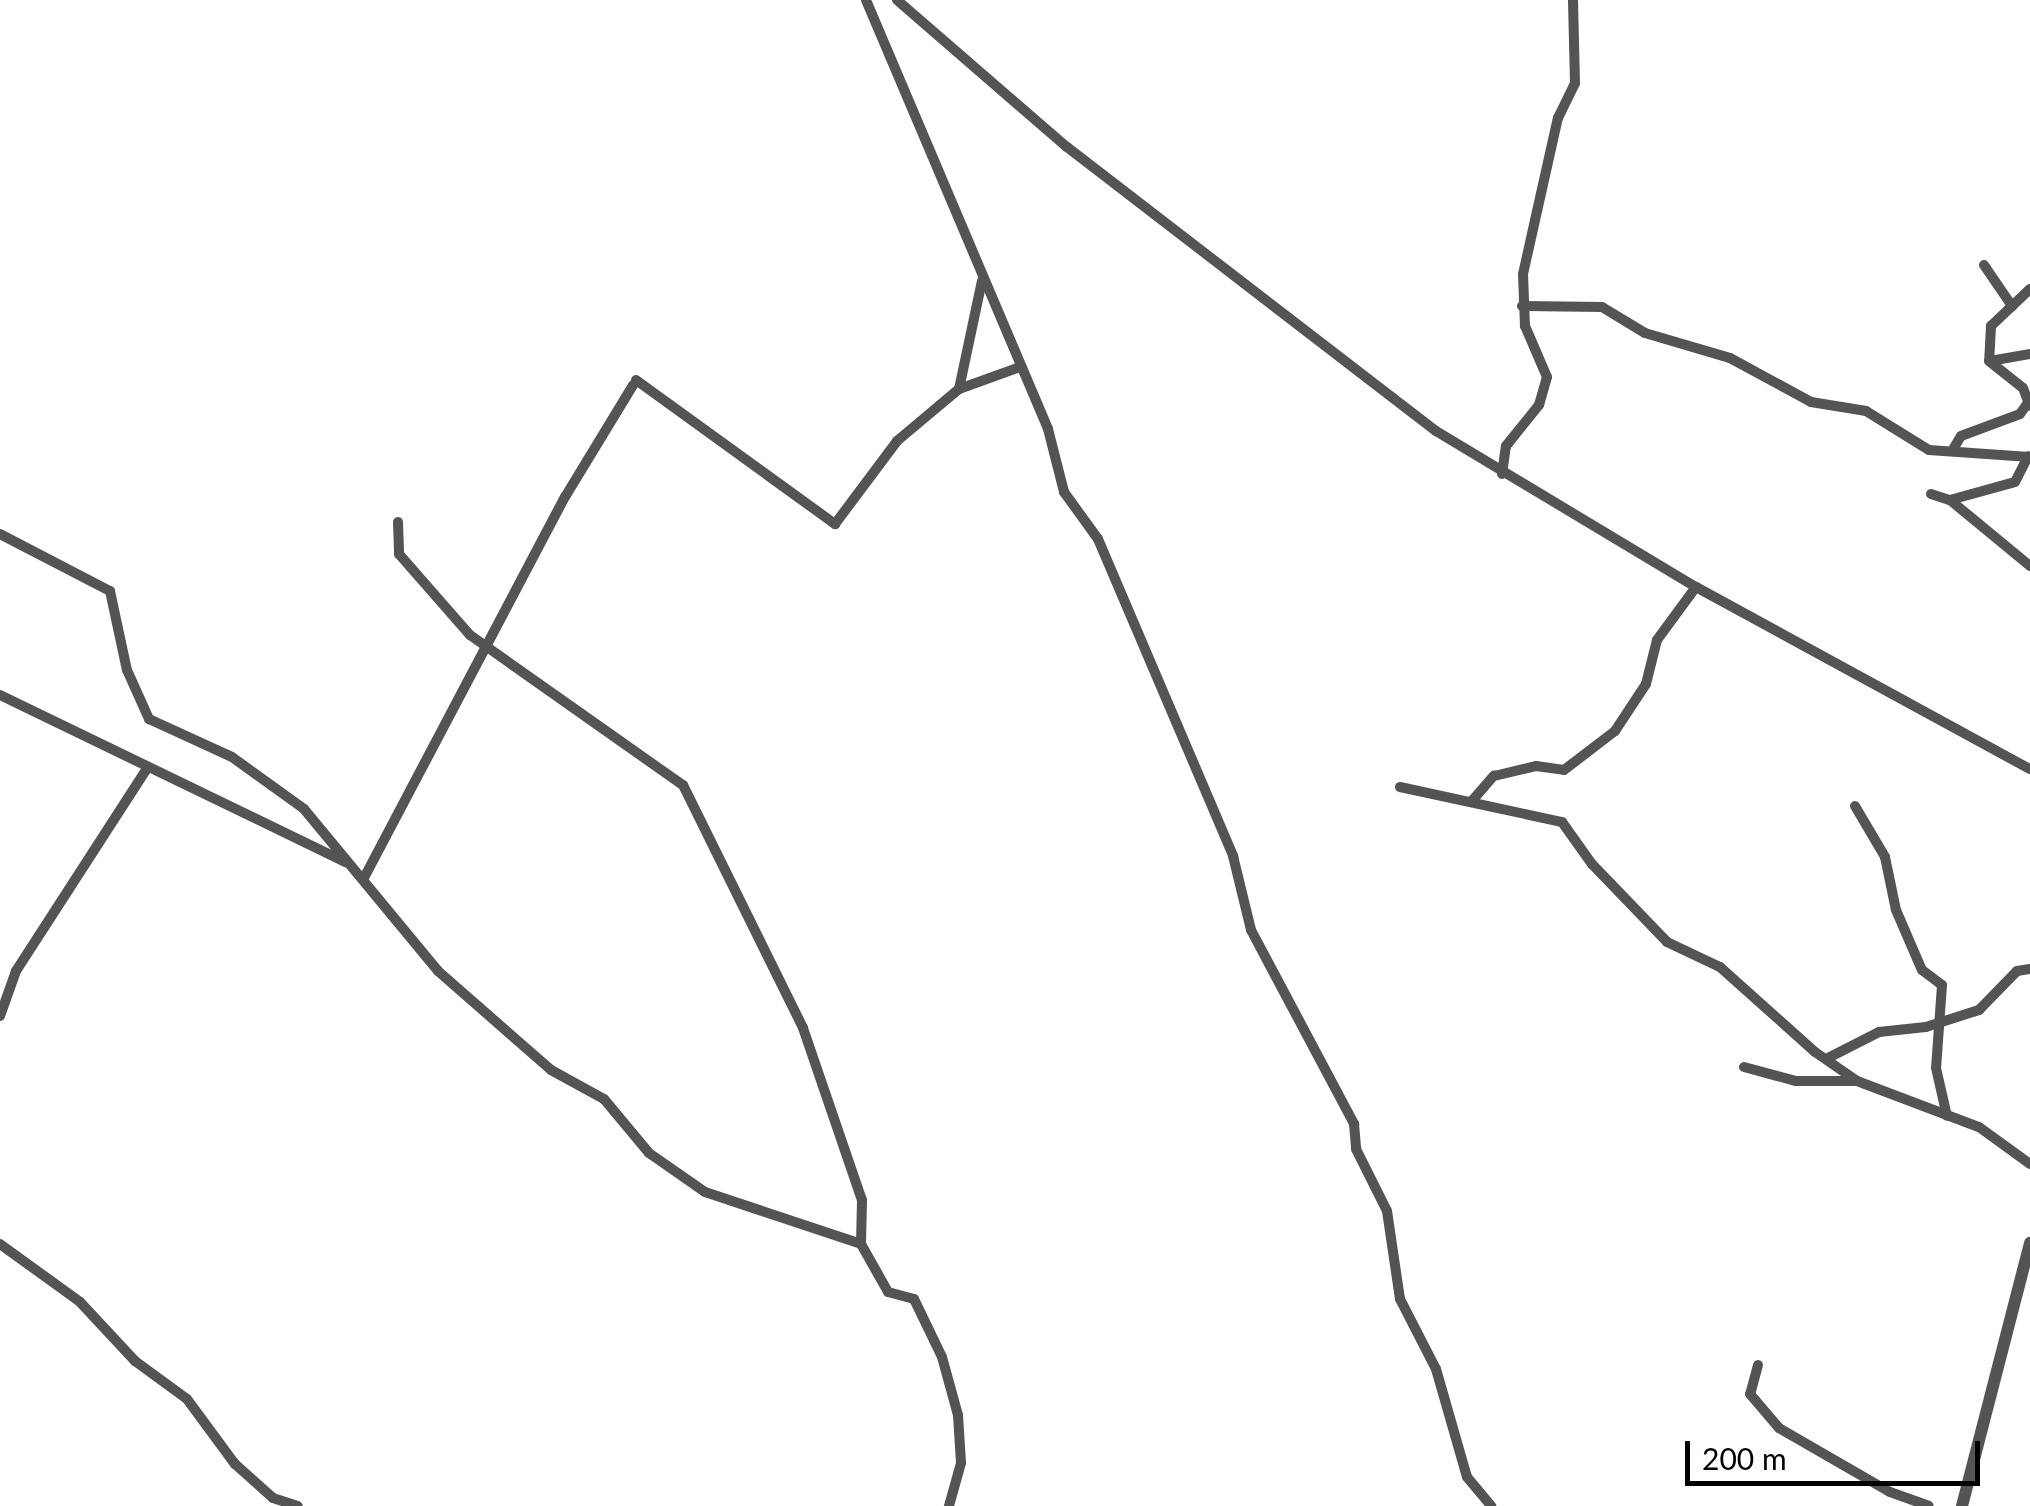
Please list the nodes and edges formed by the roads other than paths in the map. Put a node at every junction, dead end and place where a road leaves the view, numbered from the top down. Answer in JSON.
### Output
{"nodes":[{"id":1,"x":866,"y":0,"type":"edge"},
{"id":2,"x":897,"y":0,"type":"edge"},
{"id":3,"x":1573,"y":0,"type":"edge"},
{"id":4,"x":1984,"y":265,"type":"dead end"},
{"id":5,"x":983,"y":280,"type":"junction"},
{"id":6,"x":2030,"y":289,"type":"edge"},
{"id":7,"x":1522,"y":306,"type":"junction"},
{"id":8,"x":2012,"y":306,"type":"junction"},
{"id":9,"x":2030,"y":354,"type":"edge"},
{"id":10,"x":1989,"y":361,"type":"junction"},
{"id":11,"x":1020,"y":367,"type":"junction"},
{"id":12,"x":959,"y":388,"type":"junction"},
{"id":13,"x":2029,"y":405,"type":"edge"},
{"id":14,"x":1952,"y":451,"type":"junction"},
{"id":15,"x":2029,"y":456,"type":"edge"},
{"id":16,"x":1502,"y":474,"type":"junction"},
{"id":17,"x":1931,"y":494,"type":"dead end"},
{"id":18,"x":1950,"y":500,"type":"junction"},
{"id":19,"x":398,"y":522,"type":"dead end"},
{"id":20,"x":0,"y":534,"type":"edge"},
{"id":21,"x":2030,"y":566,"type":"edge"},
{"id":22,"x":1696,"y":587,"type":"junction"},
{"id":23,"x":485,"y":646,"type":"junction"},
{"id":24,"x":0,"y":695,"type":"edge"},
{"id":25,"x":2030,"y":768,"type":"edge"},
{"id":26,"x":146,"y":770,"type":"junction"},
{"id":27,"x":1400,"y":787,"type":"dead end"},
{"id":28,"x":1471,"y":802,"type":"junction"},
{"id":29,"x":1855,"y":806,"type":"dead end"},
{"id":30,"x":352,"y":865,"type":"junction"},
{"id":31,"x":366,"y":876,"type":"junction"},
{"id":32,"x":2030,"y":969,"type":"edge"},
{"id":33,"x":0,"y":1016,"type":"edge"},
{"id":34,"x":1938,"y":1024,"type":"junction"},
{"id":35,"x":1826,"y":1060,"type":"junction"},
{"id":36,"x":1744,"y":1067,"type":"dead end"},
{"id":37,"x":1858,"y":1081,"type":"junction"},
{"id":38,"x":1947,"y":1116,"type":"junction"},
{"id":39,"x":2030,"y":1164,"type":"edge"},
{"id":40,"x":2030,"y":1243,"type":"edge"},
{"id":41,"x":0,"y":1244,"type":"edge"},
{"id":42,"x":862,"y":1244,"type":"junction"},
{"id":43,"x":1758,"y":1364,"type":"dead end"},
{"id":44,"x":298,"y":1506,"type":"edge"},
{"id":45,"x":949,"y":1506,"type":"edge"},
{"id":46,"x":1491,"y":1506,"type":"edge"},
{"id":47,"x":1929,"y":1506,"type":"edge"},
{"id":48,"x":1962,"y":1506,"type":"edge"}],
"edges":[{"from":1,"to":5,"type":"street"},
{"from":2,"to":16,"type":"street"},
{"from":3,"to":7,"type":"street"},
{"from":4,"to":8,"type":"street"},
{"from":5,"to":11,"type":"street"},
{"from":5,"to":12,"type":"street"},
{"from":6,"to":8,"type":"street"},
{"from":7,"to":14,"type":"street"},
{"from":7,"to":16,"type":"street"},
{"from":8,"to":10,"type":"street"},
{"from":9,"to":10,"type":"street"},
{"from":10,"to":13,"type":"street"},
{"from":11,"to":12,"type":"street"},
{"from":11,"to":46,"type":"street"},
{"from":12,"to":23,"type":"street"},
{"from":13,"to":14,"type":"street"},
{"from":14,"to":15,"type":"street"},
{"from":15,"to":18,"type":"street"},
{"from":16,"to":22,"type":"street"},
{"from":17,"to":18,"type":"street"},
{"from":18,"to":21,"type":"street"},
{"from":19,"to":23,"type":"street"},
{"from":20,"to":30,"type":"street"},
{"from":22,"to":25,"type":"street"},
{"from":22,"to":28,"type":"street"},
{"from":23,"to":31,"type":"street"},
{"from":23,"to":42,"type":"street"},
{"from":24,"to":26,"type":"street"},
{"from":26,"to":30,"type":"street"},
{"from":26,"to":33,"type":"street"},
{"from":27,"to":28,"type":"street"},
{"from":28,"to":35,"type":"street"},
{"from":29,"to":34,"type":"street"},
{"from":30,"to":31,"type":"street"},
{"from":31,"to":42,"type":"street"},
{"from":32,"to":34,"type":"street"},
{"from":34,"to":35,"type":"street"},
{"from":34,"to":38,"type":"street"},
{"from":35,"to":37,"type":"street"},
{"from":36,"to":37,"type":"street"},
{"from":37,"to":38,"type":"street"},
{"from":38,"to":39,"type":"street"},
{"from":40,"to":48,"type":"street"},
{"from":41,"to":44,"type":"street"},
{"from":42,"to":45,"type":"street"},
{"from":43,"to":47,"type":"street"}]}
